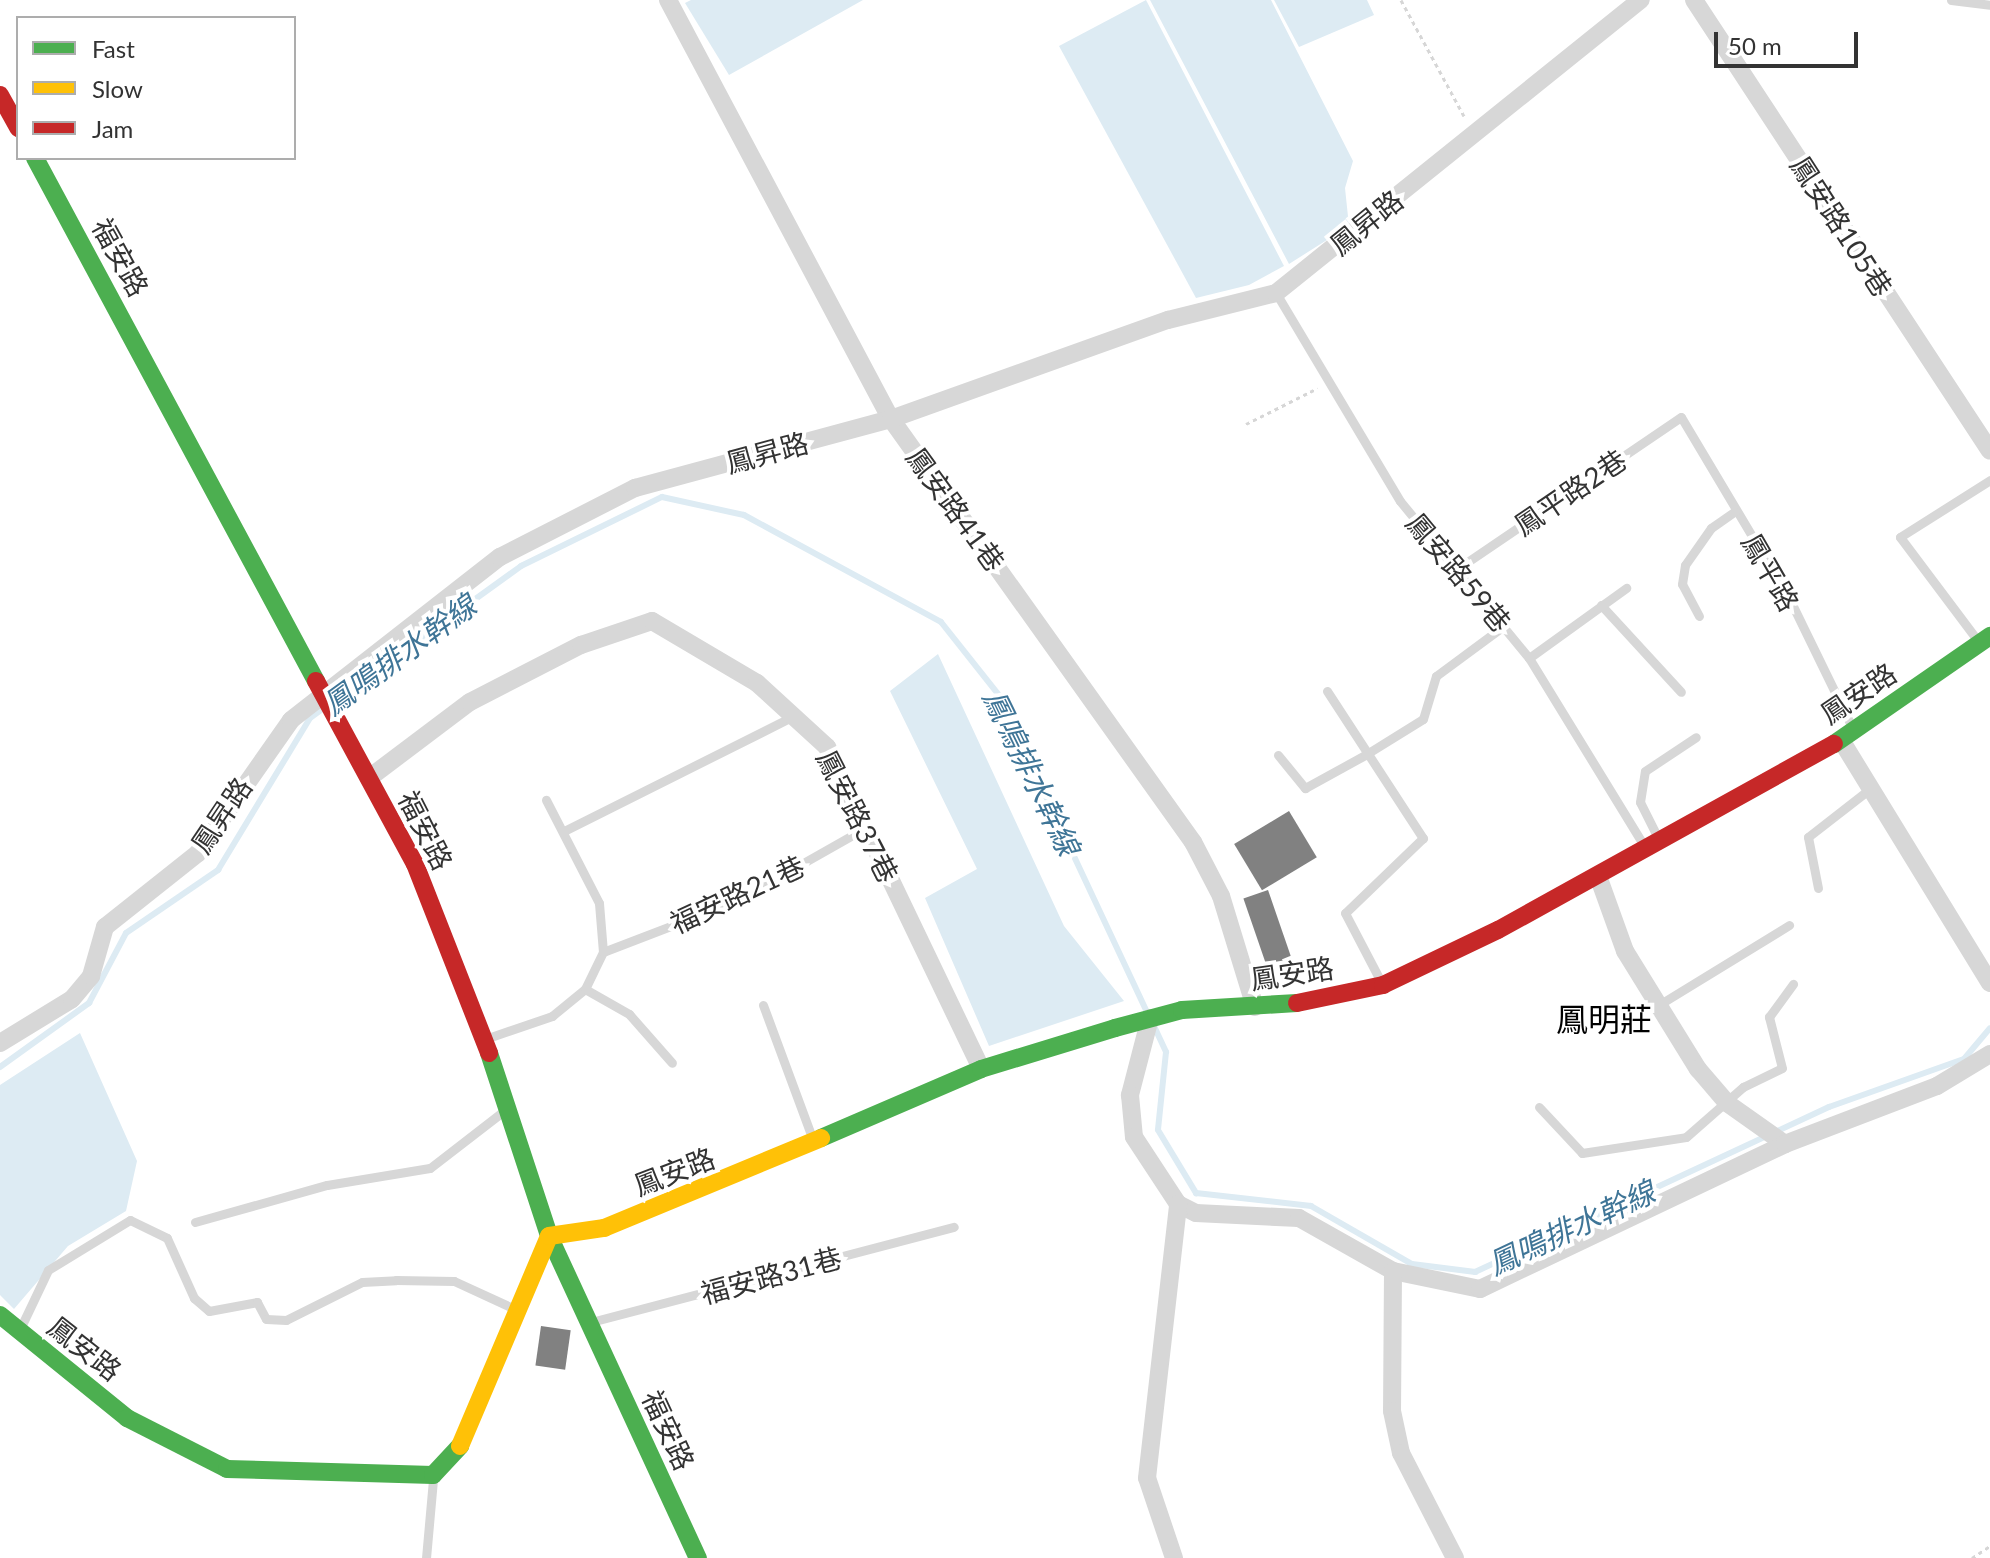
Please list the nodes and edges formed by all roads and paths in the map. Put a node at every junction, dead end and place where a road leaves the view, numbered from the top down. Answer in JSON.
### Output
{"nodes":[{"id":1,"x":668,"y":0,"type":"edge"},
{"id":2,"x":1401,"y":0,"type":"edge"},
{"id":3,"x":1641,"y":0,"type":"edge"},
{"id":4,"x":1694,"y":0,"type":"edge"},
{"id":5,"x":1951,"y":0,"type":"edge"},
{"id":6,"x":1990,"y":5,"type":"edge"},
{"id":7,"x":0,"y":95,"type":"edge"},
{"id":8,"x":16,"y":124,"type":"edge"},
{"id":9,"x":1474,"y":135,"type":"junction"},
{"id":10,"x":36,"y":160,"type":"edge"},
{"id":11,"x":1276,"y":293,"type":"junction"},
{"id":12,"x":1333,"y":383,"type":"junction"},
{"id":13,"x":1681,"y":417,"type":"joint"},
{"id":14,"x":891,"y":419,"type":"junction"},
{"id":15,"x":1246,"y":424,"type":"dead end"},
{"id":16,"x":1990,"y":451,"type":"edge"},
{"id":17,"x":1990,"y":480,"type":"edge"},
{"id":18,"x":1735,"y":511,"type":"junction"},
{"id":19,"x":1460,"y":567,"type":"junction"},
{"id":20,"x":1626,"y":588,"type":"dead end"},
{"id":21,"x":1601,"y":605,"type":"junction"},
{"id":22,"x":1699,"y":616,"type":"dead end"},
{"id":23,"x":1505,"y":625,"type":"junction"},
{"id":24,"x":1985,"y":640,"type":"edge"},
{"id":25,"x":1529,"y":658,"type":"junction"},
{"id":26,"x":326,"y":691,"type":"junction"},
{"id":27,"x":1327,"y":691,"type":"dead end"},
{"id":28,"x":1681,"y":692,"type":"dead end"},
{"id":29,"x":794,"y":716,"type":"junction"},
{"id":30,"x":1848,"y":736,"type":"junction"},
{"id":31,"x":1696,"y":737,"type":"dead end"},
{"id":32,"x":1278,"y":755,"type":"dead end"},
{"id":33,"x":1365,"y":755,"type":"junction"},
{"id":34,"x":369,"y":778,"type":"junction"},
{"id":35,"x":1871,"y":788,"type":"junction"},
{"id":36,"x":546,"y":800,"type":"dead end"},
{"id":37,"x":867,"y":827,"type":"junction"},
{"id":38,"x":566,"y":830,"type":"junction"},
{"id":39,"x":1652,"y":845,"type":"junction"},
{"id":40,"x":1598,"y":876,"type":"junction"},
{"id":41,"x":1818,"y":888,"type":"dead end"},
{"id":42,"x":1789,"y":925,"type":"dead end"},
{"id":43,"x":603,"y":952,"type":"junction"},
{"id":44,"x":1990,"y":983,"type":"edge"},
{"id":45,"x":1793,"y":984,"type":"dead end"},
{"id":46,"x":1383,"y":985,"type":"junction"},
{"id":47,"x":585,"y":989,"type":"junction"},
{"id":48,"x":763,"y":1005,"type":"dead end"},
{"id":49,"x":1657,"y":1006,"type":"junction"},
{"id":50,"x":1255,"y":1007,"type":"junction"},
{"id":51,"x":1150,"y":1018,"type":"junction"},
{"id":52,"x":484,"y":1039,"type":"junction"},
{"id":53,"x":0,"y":1043,"type":"edge"},
{"id":54,"x":1990,"y":1054,"type":"edge"},
{"id":55,"x":672,"y":1063,"type":"dead end"},
{"id":56,"x":981,"y":1069,"type":"junction"},
{"id":57,"x":1727,"y":1103,"type":"junction"},
{"id":58,"x":1539,"y":1107,"type":"dead end"},
{"id":59,"x":507,"y":1108,"type":"junction"},
{"id":60,"x":1775,"y":1137,"type":"junction"},
{"id":61,"x":814,"y":1145,"type":"junction"},
{"id":62,"x":1178,"y":1204,"type":"junction"},
{"id":63,"x":195,"y":1222,"type":"dead end"},
{"id":64,"x":954,"y":1227,"type":"dead end"},
{"id":65,"x":549,"y":1236,"type":"junction"},
{"id":66,"x":1393,"y":1271,"type":"junction"},
{"id":67,"x":517,"y":1310,"type":"junction"},
{"id":68,"x":0,"y":1315,"type":"edge"},
{"id":69,"x":588,"y":1323,"type":"junction"},
{"id":70,"x":19,"y":1332,"type":"junction"},
{"id":71,"x":433,"y":1475,"type":"junction"},
{"id":72,"x":1990,"y":1546,"type":"edge"},
{"id":73,"x":426,"y":1558,"type":"edge"},
{"id":74,"x":698,"y":1558,"type":"edge"},
{"id":75,"x":1174,"y":1558,"type":"edge"},
{"id":76,"x":1455,"y":1558,"type":"edge"},
{"id":77,"x":1972,"y":1558,"type":"edge"}],
"edges":[{"from":1,"to":14,"type":"street","name":"鳳安路41巷"},
{"from":2,"to":9,"type":"path"},
{"from":3,"to":9,"type":"street","name":"鳳昇路"},
{"from":4,"to":16,"type":"street","name":"鳳安路105巷"},
{"from":5,"to":6,"type":"lane"},
{"from":7,"to":8,"type":"street"},
{"from":9,"to":11,"type":"street","name":"鳳昇路"},
{"from":10,"to":26,"type":"street","name":"福安路"},
{"from":11,"to":12,"type":"lane","name":"鳳安路59巷"},
{"from":11,"to":14,"type":"street","name":"鳳昇路"},
{"from":12,"to":15,"type":"path"},
{"from":12,"to":19,"type":"lane","name":"鳳安路59巷"},
{"from":13,"to":18,"type":"lane","name":"鳳平路"},
{"from":13,"to":19,"type":"lane","name":"鳳平路2巷"},
{"from":14,"to":26,"type":"street","name":"鳳昇路"},
{"from":14,"to":50,"type":"street","name":"鳳安路41巷"},
{"from":17,"to":24,"type":"lane"},
{"from":18,"to":22,"type":"lane"},
{"from":18,"to":30,"type":"lane","name":"鳳平路"},
{"from":19,"to":23,"type":"lane","name":"鳳安路59巷"},
{"from":20,"to":21,"type":"lane"},
{"from":21,"to":25,"type":"lane"},
{"from":21,"to":28,"type":"lane"},
{"from":23,"to":25,"type":"lane","name":"鳳安路59巷"},
{"from":23,"to":33,"type":"lane"},
{"from":24,"to":30,"type":"street","name":"鳳安路"},
{"from":25,"to":39,"type":"lane","name":"鳳安路59巷"},
{"from":26,"to":34,"type":"street","name":"福安路"},
{"from":26,"to":53,"type":"street","name":"鳳昇路"},
{"from":27,"to":33,"type":"lane"},
{"from":29,"to":34,"type":"street","name":"鳳安路37巷"},
{"from":29,"to":37,"type":"street","name":"鳳安路37巷"},
{"from":29,"to":38,"type":"lane"},
{"from":30,"to":35,"type":"street","name":"鳳平路"},
{"from":30,"to":39,"type":"street","name":"鳳安路"},
{"from":31,"to":39,"type":"lane"},
{"from":32,"to":33,"type":"lane"},
{"from":33,"to":46,"type":"lane"},
{"from":34,"to":52,"type":"street","name":"福安路"},
{"from":35,"to":41,"type":"lane"},
{"from":35,"to":44,"type":"street","name":"鳳平路"},
{"from":36,"to":38,"type":"lane"},
{"from":37,"to":43,"type":"lane","name":"福安路21巷"},
{"from":37,"to":56,"type":"street","name":"鳳安路37巷"},
{"from":38,"to":43,"type":"lane"},
{"from":39,"to":40,"type":"street","name":"鳳安路"},
{"from":40,"to":46,"type":"street","name":"鳳安路"},
{"from":40,"to":49,"type":"street"},
{"from":42,"to":49,"type":"lane"},
{"from":43,"to":47,"type":"lane"},
{"from":45,"to":57,"type":"lane"},
{"from":46,"to":50,"type":"street","name":"鳳安路"},
{"from":47,"to":52,"type":"lane"},
{"from":47,"to":55,"type":"lane"},
{"from":48,"to":61,"type":"lane"},
{"from":49,"to":57,"type":"street"},
{"from":50,"to":51,"type":"street","name":"鳳安路"},
{"from":51,"to":56,"type":"street","name":"鳳安路"},
{"from":51,"to":62,"type":"street"},
{"from":52,"to":59,"type":"street","name":"福安路"},
{"from":54,"to":60,"type":"street"},
{"from":56,"to":61,"type":"street","name":"鳳安路"},
{"from":57,"to":58,"type":"lane"},
{"from":57,"to":60,"type":"street"},
{"from":59,"to":63,"type":"lane"},
{"from":59,"to":65,"type":"street","name":"福安路"},
{"from":60,"to":66,"type":"street"},
{"from":61,"to":65,"type":"street","name":"鳳安路"},
{"from":62,"to":66,"type":"street"},
{"from":62,"to":75,"type":"street"},
{"from":64,"to":69,"type":"lane","name":"福安路31巷"},
{"from":65,"to":67,"type":"street"},
{"from":65,"to":69,"type":"street","name":"福安路"},
{"from":66,"to":76,"type":"street"},
{"from":67,"to":70,"type":"lane"},
{"from":67,"to":71,"type":"street"},
{"from":68,"to":70,"type":"street","name":"鳳安路"},
{"from":69,"to":74,"type":"street","name":"福安路"},
{"from":70,"to":71,"type":"street","name":"鳳安路"},
{"from":71,"to":73,"type":"lane"},
{"from":72,"to":77,"type":"path"}]}
